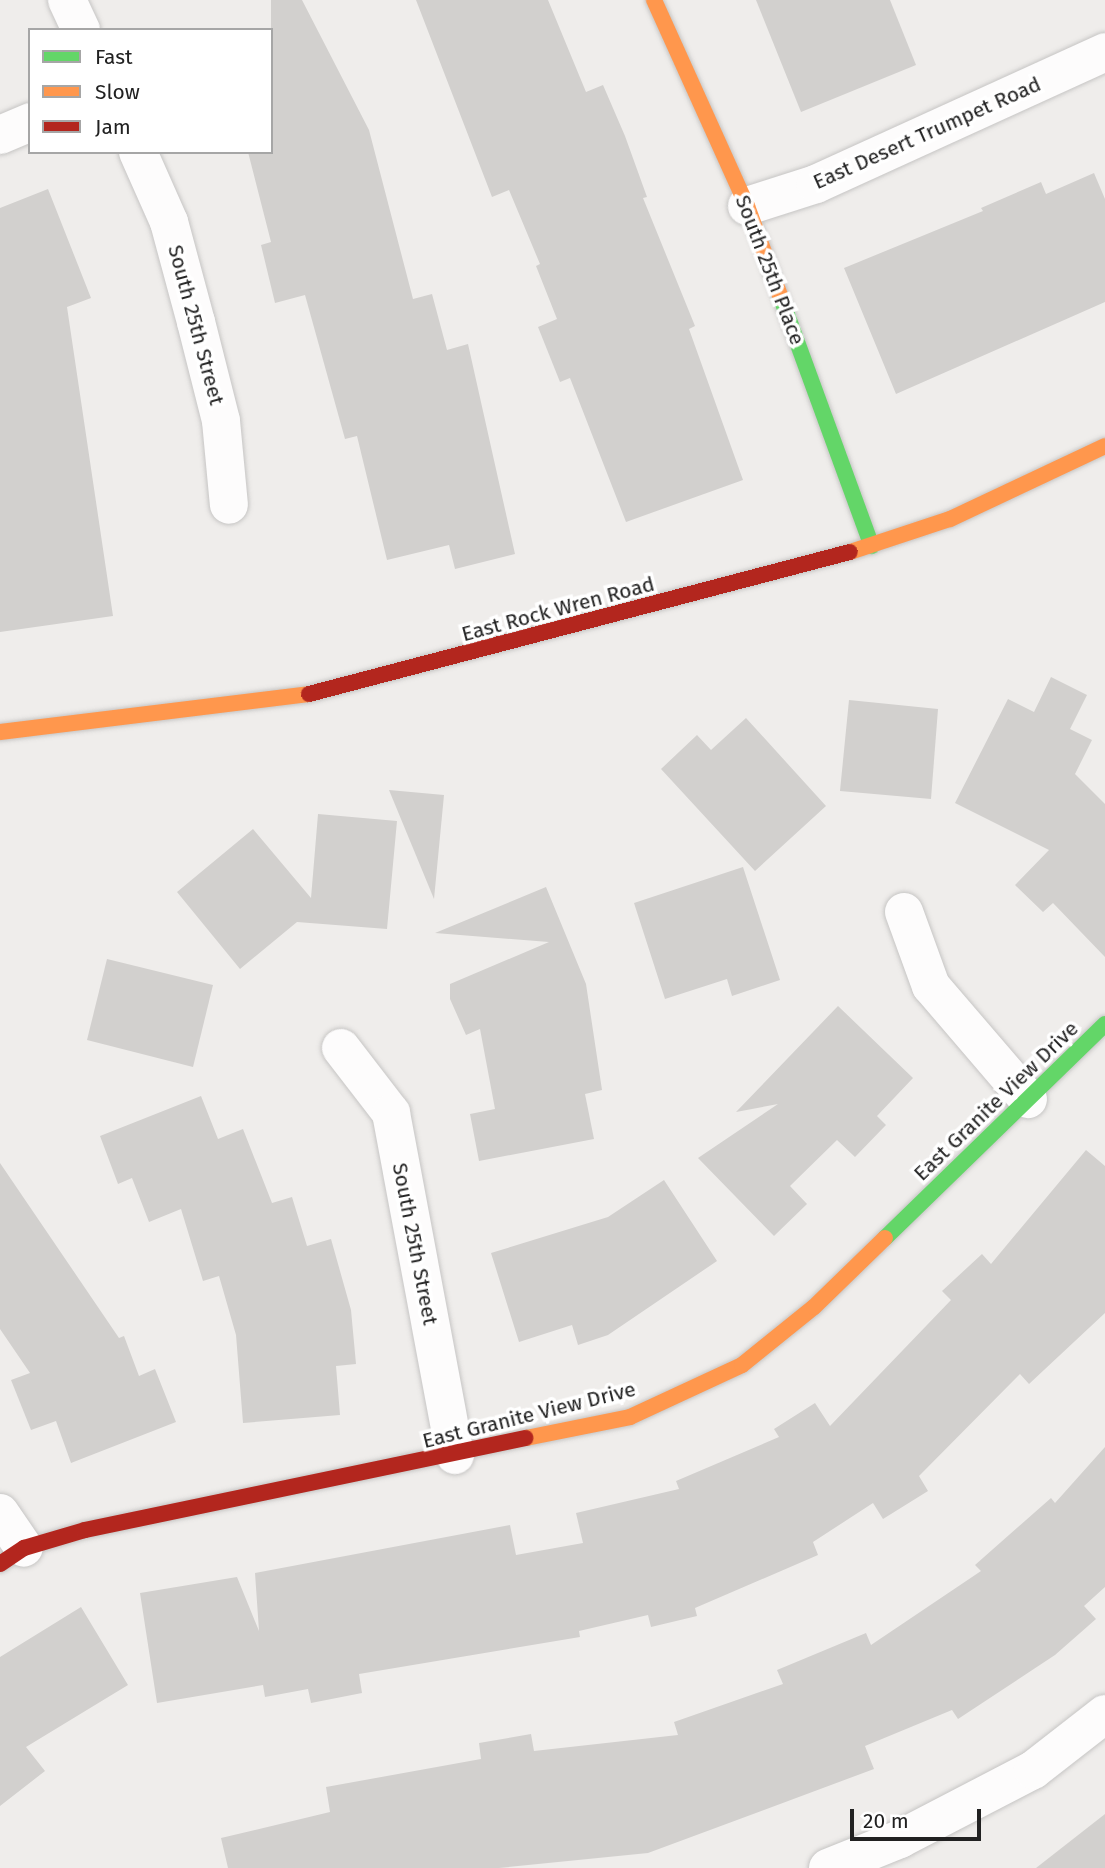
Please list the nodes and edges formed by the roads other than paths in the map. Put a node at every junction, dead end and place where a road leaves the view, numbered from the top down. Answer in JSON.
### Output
{"nodes":[{"id":1,"x":67,"y":0,"type":"edge"},
{"id":2,"x":654,"y":0,"type":"edge"},
{"id":3,"x":80,"y":28,"type":"edge"},
{"id":4,"x":1105,"y":52,"type":"edge"},
{"id":5,"x":28,"y":123,"type":"edge"},
{"id":6,"x":0,"y":135,"type":"edge"},
{"id":7,"x":139,"y":154,"type":"edge"},
{"id":8,"x":747,"y":206,"type":"junction"},
{"id":9,"x":1105,"y":446,"type":"edge"},
{"id":10,"x":229,"y":505,"type":"dead end"},
{"id":11,"x":872,"y":546,"type":"junction"},
{"id":12,"x":0,"y":733,"type":"edge"},
{"id":13,"x":904,"y":912,"type":"dead end"},
{"id":14,"x":1105,"y":1024,"type":"edge"},
{"id":15,"x":341,"y":1048,"type":"dead end"},
{"id":16,"x":1028,"y":1099,"type":"junction"},
{"id":17,"x":455,"y":1455,"type":"junction"},
{"id":18,"x":0,"y":1513,"type":"edge"},
{"id":19,"x":12,"y":1556,"type":"edge"},
{"id":20,"x":1105,"y":1714,"type":"edge"},
{"id":21,"x":828,"y":1868,"type":"edge"}],
"edges":[{"from":1,"to":3,"type":"street"},
{"from":2,"to":8,"type":"street","name":"South 25th Place"},
{"from":4,"to":8,"type":"street","name":"East Desert Trumpet Road"},
{"from":5,"to":6,"type":"street"},
{"from":7,"to":10,"type":"street","name":"South 25th Street"},
{"from":8,"to":11,"type":"street","name":"South 25th Place"},
{"from":9,"to":11,"type":"street","name":"East Rock Wren Road"},
{"from":11,"to":12,"type":"street","name":"East Rock Wren Road"},
{"from":13,"to":16,"type":"street"},
{"from":14,"to":16,"type":"street","name":"East Granite View Drive"},
{"from":15,"to":17,"type":"street","name":"South 25th Street"},
{"from":16,"to":17,"type":"street","name":"East Granite View Drive"},
{"from":17,"to":19,"type":"street","name":"East Granite View Drive"},
{"from":18,"to":19,"type":"street"},
{"from":20,"to":21,"type":"street"}]}
